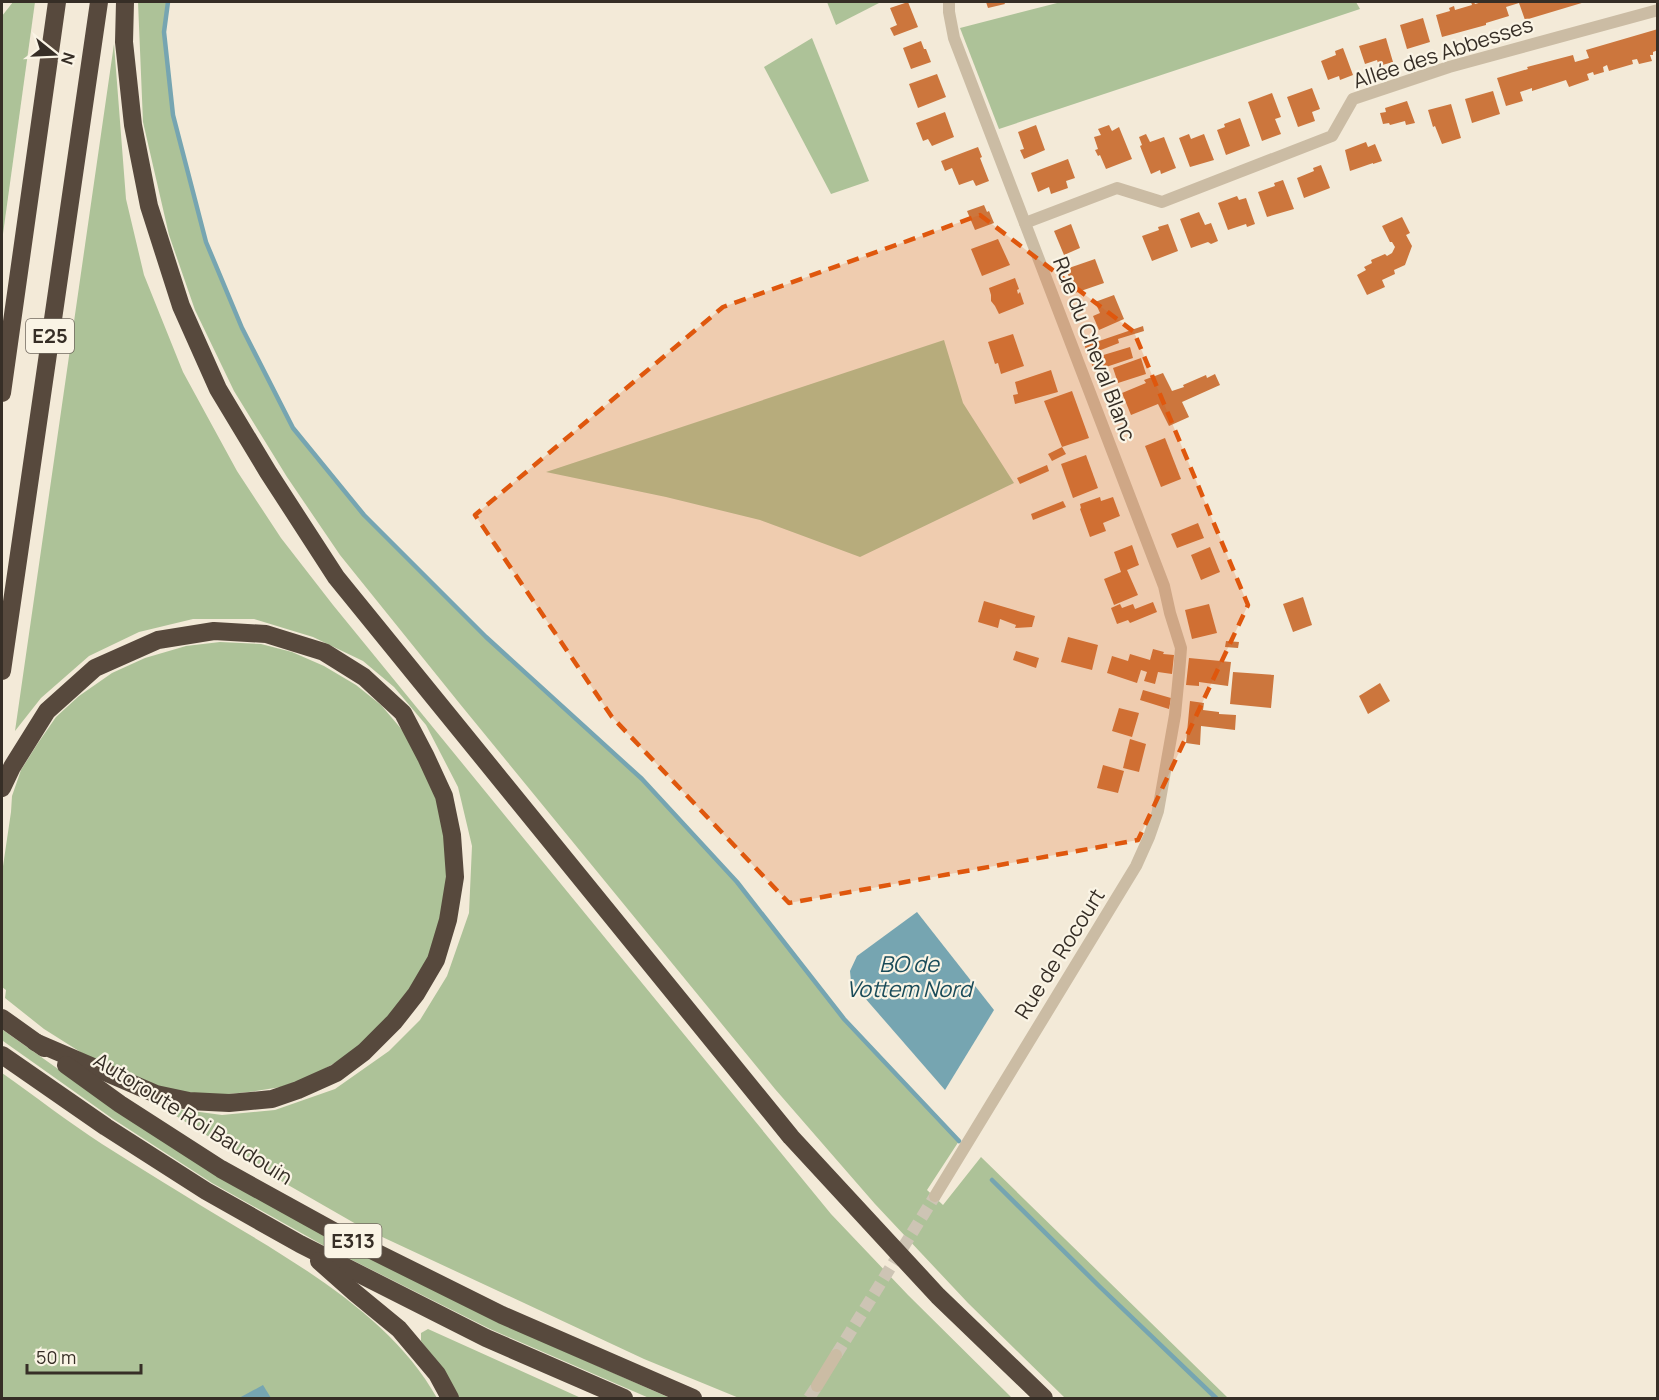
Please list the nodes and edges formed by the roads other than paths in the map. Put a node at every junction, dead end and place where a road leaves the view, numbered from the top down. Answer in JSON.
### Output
{"nodes":[{"id":1,"x":57,"y":2,"type":"edge"},
{"id":2,"x":99,"y":2,"type":"edge"},
{"id":3,"x":125,"y":2,"type":"edge"},
{"id":4,"x":949,"y":2,"type":"edge"},
{"id":5,"x":1658,"y":10,"type":"edge"},
{"id":6,"x":1025,"y":223,"type":"junction"},
{"id":7,"x":2,"y":393,"type":"edge"},
{"id":8,"x":2,"y":671,"type":"edge"},
{"id":9,"x":1175,"y":714,"type":"joint"},
{"id":10,"x":2,"y":788,"type":"edge"},
{"id":11,"x":3,"y":1019,"type":"edge"},
{"id":12,"x":35,"y":1042,"type":"junction"},
{"id":13,"x":2,"y":1055,"type":"edge"},
{"id":14,"x":935,"y":1196,"type":"tunnel mouth"},
{"id":15,"x":300,"y":1244,"type":"junction"},
{"id":16,"x":836,"y":1355,"type":"tunnel mouth"},
{"id":17,"x":817,"y":1386,"type":"tunnel mouth"},
{"id":18,"x":450,"y":1398,"type":"edge"},
{"id":19,"x":624,"y":1398,"type":"edge"},
{"id":20,"x":693,"y":1398,"type":"edge"},
{"id":21,"x":1044,"y":1398,"type":"edge"}],
"edges":[{"from":1,"to":7,"type":"highway","number":"E25"},
{"from":2,"to":8,"type":"highway","number":"E25"},
{"from":3,"to":21,"type":"highway"},
{"from":4,"to":6,"type":"street","name":"Rue du Cheval Blanc"},
{"from":5,"to":6,"type":"street","name":"Allée des Abbesses"},
{"from":6,"to":9,"type":"street","name":"Rue du Cheval Blanc"},
{"from":9,"to":14,"type":"street","name":"Rue de Rocourt"},
{"from":10,"to":12,"type":"highway"},
{"from":11,"to":12,"type":"highway","name":"Autoroute Roi Baudouin","number":"E313"},
{"from":12,"to":20,"type":"highway","name":"Autoroute Roi Baudouin","number":"E313"},
{"from":13,"to":15,"type":"highway","number":"E313"},
{"from":15,"to":18,"type":"highway"},
{"from":15,"to":19,"type":"highway","number":"E313"},
{"from":16,"to":17,"type":"street"}]}
